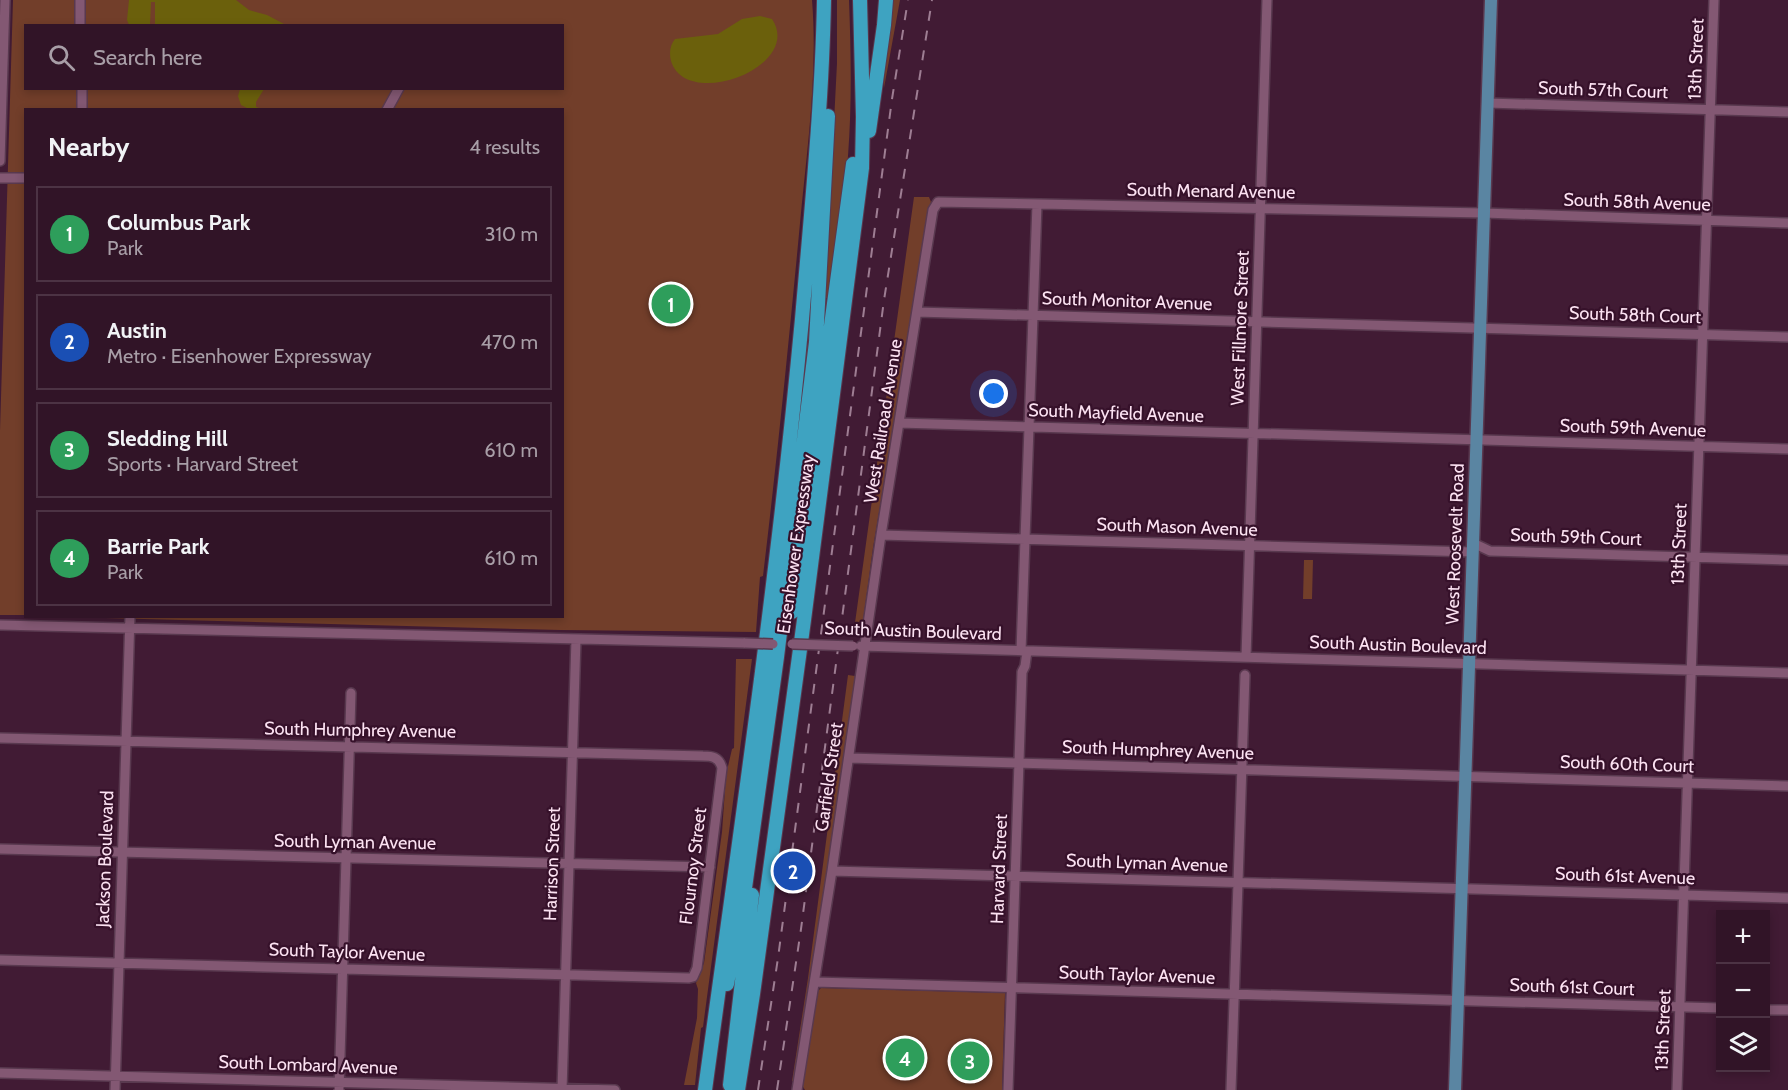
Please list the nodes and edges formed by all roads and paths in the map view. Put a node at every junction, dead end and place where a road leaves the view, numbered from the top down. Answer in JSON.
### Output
{"nodes":[{"id":1,"x":5,"y":0,"type":"edge"},
{"id":2,"x":80,"y":0,"type":"edge"},
{"id":3,"x":817,"y":0,"type":"edge"},
{"id":4,"x":824,"y":0,"type":"edge"},
{"id":5,"x":829,"y":0,"type":"edge"},
{"id":6,"x":860,"y":0,"type":"edge"},
{"id":7,"x":886,"y":0,"type":"edge"},
{"id":8,"x":1267,"y":0,"type":"edge"},
{"id":9,"x":1491,"y":0,"type":"edge"},
{"id":10,"x":1714,"y":0,"type":"edge"},
{"id":11,"x":824,"y":22,"type":"junction"},
{"id":12,"x":80,"y":24,"type":"edge"},
{"id":13,"x":2,"y":29,"type":"edge"},
{"id":14,"x":82,"y":90,"type":"edge"},
{"id":15,"x":398,"y":90,"type":"edge"},
{"id":16,"x":1488,"y":103,"type":"junction"},
{"id":17,"x":82,"y":108,"type":"edge"},
{"id":18,"x":388,"y":108,"type":"edge"},
{"id":19,"x":1710,"y":110,"type":"junction"},
{"id":20,"x":1788,"y":112,"type":"edge"},
{"id":21,"x":863,"y":117,"type":"junction"},
{"id":22,"x":0,"y":161,"type":"edge"},
{"id":23,"x":862,"y":168,"type":"junction"},
{"id":24,"x":0,"y":178,"type":"edge"},
{"id":25,"x":24,"y":178,"type":"edge"},
{"id":26,"x":938,"y":202,"type":"joint"},
{"id":27,"x":1037,"y":204,"type":"junction"},
{"id":28,"x":1260,"y":209,"type":"junction"},
{"id":29,"x":1484,"y":213,"type":"junction"},
{"id":30,"x":1707,"y":221,"type":"junction"},
{"id":31,"x":1788,"y":223,"type":"edge"},
{"id":32,"x":917,"y":312,"type":"junction"},
{"id":33,"x":1033,"y":315,"type":"junction"},
{"id":34,"x":1257,"y":321,"type":"junction"},
{"id":35,"x":1480,"y":327,"type":"junction"},
{"id":36,"x":1703,"y":334,"type":"junction"},
{"id":37,"x":1788,"y":337,"type":"edge"},
{"id":38,"x":899,"y":423,"type":"junction"},
{"id":39,"x":1029,"y":427,"type":"junction"},
{"id":40,"x":1253,"y":433,"type":"junction"},
{"id":41,"x":1477,"y":439,"type":"junction"},
{"id":42,"x":1699,"y":446,"type":"junction"},
{"id":43,"x":1788,"y":449,"type":"edge"},
{"id":44,"x":881,"y":535,"type":"junction"},
{"id":45,"x":1025,"y":539,"type":"junction"},
{"id":46,"x":1249,"y":545,"type":"junction"},
{"id":47,"x":1473,"y":547,"type":"junction"},
{"id":48,"x":1695,"y":557,"type":"junction"},
{"id":49,"x":1788,"y":560,"type":"edge"},
{"id":50,"x":130,"y":618,"type":"edge"},
{"id":51,"x":0,"y":625,"type":"edge"},
{"id":52,"x":130,"y":628,"type":"junction"},
{"id":53,"x":576,"y":639,"type":"junction"},
{"id":54,"x":783,"y":644,"type":"junction"},
{"id":55,"x":864,"y":646,"type":"junction"},
{"id":56,"x":1024,"y":651,"type":"junction"},
{"id":57,"x":1246,"y":657,"type":"junction"},
{"id":58,"x":1469,"y":663,"type":"junction"},
{"id":59,"x":1692,"y":670,"type":"junction"},
{"id":60,"x":1788,"y":674,"type":"edge"},
{"id":61,"x":1245,"y":675,"type":"dead end"},
{"id":62,"x":351,"y":693,"type":"dead end"},
{"id":63,"x":0,"y":738,"type":"edge"},
{"id":64,"x":126,"y":741,"type":"junction"},
{"id":65,"x":350,"y":747,"type":"junction"},
{"id":66,"x":573,"y":752,"type":"junction"},
{"id":67,"x":849,"y":758,"type":"junction"},
{"id":68,"x":719,"y":760,"type":"joint"},
{"id":69,"x":1019,"y":763,"type":"junction"},
{"id":70,"x":1242,"y":769,"type":"junction"},
{"id":71,"x":1466,"y":776,"type":"junction"},
{"id":72,"x":1688,"y":783,"type":"junction"},
{"id":73,"x":1788,"y":786,"type":"edge"},
{"id":74,"x":0,"y":849,"type":"edge"},
{"id":75,"x":122,"y":853,"type":"junction"},
{"id":76,"x":346,"y":858,"type":"junction"},
{"id":77,"x":569,"y":865,"type":"junction"},
{"id":78,"x":710,"y":867,"type":"junction"},
{"id":79,"x":832,"y":871,"type":"junction"},
{"id":80,"x":1015,"y":876,"type":"junction"},
{"id":81,"x":1238,"y":881,"type":"junction"},
{"id":82,"x":1462,"y":888,"type":"junction"},
{"id":83,"x":1684,"y":895,"type":"junction"},
{"id":84,"x":1788,"y":898,"type":"edge"},
{"id":85,"x":0,"y":960,"type":"edge"},
{"id":86,"x":118,"y":963,"type":"junction"},
{"id":87,"x":343,"y":969,"type":"junction"},
{"id":88,"x":565,"y":975,"type":"junction"},
{"id":89,"x":693,"y":977,"type":"joint"},
{"id":90,"x":815,"y":982,"type":"junction"},
{"id":91,"x":1011,"y":988,"type":"junction"},
{"id":92,"x":1234,"y":994,"type":"junction"},
{"id":93,"x":1458,"y":1000,"type":"junction"},
{"id":94,"x":1680,"y":1007,"type":"junction"},
{"id":95,"x":1716,"y":1008,"type":"edge"},
{"id":96,"x":1770,"y":1010,"type":"edge"},
{"id":97,"x":1788,"y":1010,"type":"edge"},
{"id":98,"x":714,"y":1022,"type":"junction"},
{"id":99,"x":0,"y":1073,"type":"edge"},
{"id":100,"x":116,"y":1076,"type":"junction"},
{"id":101,"x":339,"y":1086,"type":"edge"},
{"id":102,"x":562,"y":1089,"type":"edge"},
{"id":103,"x":115,"y":1090,"type":"edge"},
{"id":104,"x":615,"y":1090,"type":"edge"},
{"id":105,"x":705,"y":1090,"type":"edge"},
{"id":106,"x":730,"y":1090,"type":"edge"},
{"id":107,"x":738,"y":1090,"type":"edge"},
{"id":108,"x":797,"y":1090,"type":"edge"},
{"id":109,"x":1008,"y":1090,"type":"edge"},
{"id":110,"x":1231,"y":1090,"type":"edge"},
{"id":111,"x":1455,"y":1090,"type":"edge"},
{"id":112,"x":1677,"y":1090,"type":"edge"}],
"edges":[{"from":1,"to":13,"type":"street"},
{"from":2,"to":12,"type":"street"},
{"from":3,"to":11,"type":"highway"},
{"from":4,"to":11,"type":"highway","name":"Eisenhower Expressway"},
{"from":5,"to":54,"type":"highway"},
{"from":6,"to":21,"type":"highway","name":"Eisenhower Expressway"},
{"from":7,"to":23,"type":"highway"},
{"from":8,"to":28,"type":"street","name":"West Fillmore Street"},
{"from":9,"to":16,"type":"main road","name":"West Roosevelt Road"},
{"from":10,"to":19,"type":"street","name":"13th Street"},
{"from":11,"to":98,"type":"highway","name":"Eisenhower Expressway"},
{"from":13,"to":22,"type":"street"},
{"from":14,"to":17,"type":"street"},
{"from":15,"to":18,"type":"street"},
{"from":16,"to":19,"type":"street","name":"South 57th Court"},
{"from":16,"to":29,"type":"main road","name":"West Roosevelt Road"},
{"from":19,"to":20,"type":"street","name":"South 57th Court"},
{"from":19,"to":30,"type":"street","name":"13th Street"},
{"from":21,"to":23,"type":"highway","name":"Eisenhower Expressway"},
{"from":21,"to":54,"type":"highway"},
{"from":23,"to":107,"type":"highway","name":"Eisenhower Expressway"},
{"from":24,"to":25,"type":"street"},
{"from":26,"to":27,"type":"street","name":"South Menard Avenue"},
{"from":26,"to":32,"type":"street","name":"West Railroad Avenue"},
{"from":27,"to":28,"type":"street","name":"South Menard Avenue"},
{"from":27,"to":33,"type":"street","name":"Harvard Street"},
{"from":28,"to":29,"type":"street","name":"South Menard Avenue"},
{"from":28,"to":34,"type":"street","name":"West Fillmore Street"},
{"from":29,"to":30,"type":"street","name":"South 58th Avenue"},
{"from":29,"to":35,"type":"main road","name":"West Roosevelt Road"},
{"from":30,"to":31,"type":"street","name":"South 58th Avenue"},
{"from":30,"to":36,"type":"street","name":"13th Street"},
{"from":32,"to":33,"type":"street","name":"South Monitor Avenue"},
{"from":32,"to":38,"type":"street","name":"West Railroad Avenue"},
{"from":33,"to":34,"type":"street","name":"South Monitor Avenue"},
{"from":33,"to":39,"type":"street","name":"Harvard Street"},
{"from":34,"to":35,"type":"street","name":"South Monitor Avenue"},
{"from":34,"to":40,"type":"street","name":"West Fillmore Street"},
{"from":35,"to":36,"type":"street","name":"South 58th Court"},
{"from":35,"to":41,"type":"main road","name":"West Roosevelt Road"},
{"from":36,"to":37,"type":"street","name":"South 58th Court"},
{"from":36,"to":42,"type":"street","name":"13th Street"},
{"from":38,"to":39,"type":"street","name":"South Mayfield Avenue"},
{"from":38,"to":44,"type":"street","name":"West Railroad Avenue"},
{"from":39,"to":40,"type":"street","name":"South Mayfield Avenue"},
{"from":39,"to":45,"type":"street","name":"Harvard Street"},
{"from":40,"to":41,"type":"street","name":"South Mayfield Avenue"},
{"from":40,"to":46,"type":"street","name":"West Fillmore Street"},
{"from":41,"to":42,"type":"street","name":"South 59th Avenue"},
{"from":41,"to":47,"type":"main road","name":"West Roosevelt Road"},
{"from":42,"to":43,"type":"street","name":"South 59th Avenue"},
{"from":42,"to":48,"type":"street","name":"13th Street"},
{"from":44,"to":45,"type":"street","name":"South Mason Avenue"},
{"from":44,"to":55,"type":"street","name":"West Railroad Avenue"},
{"from":45,"to":46,"type":"street","name":"South Mason Avenue"},
{"from":45,"to":56,"type":"street","name":"Harvard Street"},
{"from":46,"to":47,"type":"street","name":"South Mason Avenue"},
{"from":46,"to":57,"type":"street","name":"West Fillmore Street"},
{"from":47,"to":48,"type":"street","name":"South 59th Court"},
{"from":47,"to":58,"type":"main road","name":"West Roosevelt Road"},
{"from":48,"to":49,"type":"street","name":"South 59th Court"},
{"from":48,"to":59,"type":"street","name":"13th Street"},
{"from":50,"to":52,"type":"street","name":"Jackson Boulevard"},
{"from":51,"to":52,"type":"street","name":"South Austin Boulevard"},
{"from":52,"to":53,"type":"street","name":"South Austin Boulevard"},
{"from":52,"to":64,"type":"street","name":"Jackson Boulevard"},
{"from":53,"to":54,"type":"street","name":"South Austin Boulevard","bridge":true},
{"from":53,"to":66,"type":"street","name":"Harrison Street"},
{"from":54,"to":55,"type":"street","name":"South Austin Boulevard","bridge":true},
{"from":54,"to":98,"type":"highway"},
{"from":54,"to":106,"type":"highway"},
{"from":55,"to":56,"type":"street","name":"South Austin Boulevard"},
{"from":55,"to":67,"type":"street","name":"Garfield Street"},
{"from":56,"to":57,"type":"street","name":"South Austin Boulevard"},
{"from":56,"to":69,"type":"street","name":"Harvard Street"},
{"from":57,"to":58,"type":"street","name":"South Austin Boulevard"},
{"from":58,"to":59,"type":"street","name":"South Austin Boulevard"},
{"from":58,"to":71,"type":"main road","name":"West Roosevelt Road"},
{"from":59,"to":60,"type":"street","name":"South Austin Boulevard"},
{"from":59,"to":72,"type":"street","name":"13th Street"},
{"from":61,"to":70,"type":"street"},
{"from":62,"to":65,"type":"street"},
{"from":63,"to":64,"type":"street","name":"South Humphrey Avenue"},
{"from":64,"to":65,"type":"street","name":"South Humphrey Avenue"},
{"from":64,"to":75,"type":"street","name":"Jackson Boulevard"},
{"from":65,"to":66,"type":"street","name":"South Humphrey Avenue"},
{"from":65,"to":76,"type":"street"},
{"from":66,"to":68,"type":"street","name":"South Humphrey Avenue"},
{"from":66,"to":77,"type":"street","name":"Harrison Street"},
{"from":67,"to":69,"type":"street","name":"South Humphrey Avenue"},
{"from":67,"to":79,"type":"street","name":"Garfield Street"},
{"from":68,"to":78,"type":"street","name":"Flournoy Street"},
{"from":69,"to":70,"type":"street","name":"South Humphrey Avenue"},
{"from":69,"to":80,"type":"street","name":"Harvard Street"},
{"from":70,"to":71,"type":"street","name":"South Humphrey Avenue"},
{"from":70,"to":81,"type":"street"},
{"from":71,"to":72,"type":"street","name":"South 60th Court"},
{"from":71,"to":82,"type":"main road","name":"West Roosevelt Road"},
{"from":72,"to":73,"type":"street","name":"South 60th Court"},
{"from":72,"to":83,"type":"street","name":"13th Street"},
{"from":74,"to":75,"type":"street","name":"South Lyman Avenue"},
{"from":75,"to":76,"type":"street","name":"South Lyman Avenue"},
{"from":75,"to":86,"type":"street","name":"Jackson Boulevard"},
{"from":76,"to":77,"type":"street","name":"South Lyman Avenue"},
{"from":76,"to":87,"type":"street"},
{"from":77,"to":78,"type":"street","name":"South Lyman Avenue"},
{"from":77,"to":88,"type":"street","name":"Harrison Street"},
{"from":78,"to":89,"type":"street","name":"Flournoy Street"},
{"from":79,"to":80,"type":"street","name":"South Lyman Avenue"},
{"from":79,"to":90,"type":"street","name":"Garfield Street"},
{"from":80,"to":81,"type":"street","name":"South Lyman Avenue"},
{"from":80,"to":91,"type":"street","name":"Harvard Street"},
{"from":81,"to":82,"type":"street","name":"South Lyman Avenue"},
{"from":81,"to":92,"type":"street"},
{"from":82,"to":83,"type":"street","name":"South 61st Avenue"},
{"from":82,"to":93,"type":"main road","name":"West Roosevelt Road"},
{"from":83,"to":84,"type":"street","name":"South 61st Avenue"},
{"from":83,"to":94,"type":"street","name":"13th Street"},
{"from":85,"to":86,"type":"street","name":"South Taylor Avenue"},
{"from":86,"to":87,"type":"street","name":"South Taylor Avenue"},
{"from":86,"to":100,"type":"street","name":"Jackson Boulevard"},
{"from":87,"to":88,"type":"street","name":"South Taylor Avenue"},
{"from":87,"to":101,"type":"street"},
{"from":88,"to":89,"type":"street","name":"South Taylor Avenue"},
{"from":88,"to":102,"type":"street","name":"Harrison Street"},
{"from":90,"to":91,"type":"street","name":"South Taylor Avenue"},
{"from":90,"to":108,"type":"street","name":"Garfield Street"},
{"from":91,"to":92,"type":"street","name":"South Taylor Avenue"},
{"from":91,"to":109,"type":"street","name":"Harvard Street"},
{"from":92,"to":93,"type":"street","name":"South Taylor Avenue"},
{"from":92,"to":110,"type":"street"},
{"from":93,"to":94,"type":"street","name":"South 61st Court"},
{"from":93,"to":111,"type":"main road","name":"West Roosevelt Road"},
{"from":94,"to":95,"type":"street","name":"South 61st Court"},
{"from":94,"to":112,"type":"street","name":"13th Street"},
{"from":96,"to":97,"type":"street"},
{"from":98,"to":105,"type":"highway","name":"Eisenhower Expressway"},
{"from":99,"to":100,"type":"street","name":"South Lombard Avenue"},
{"from":100,"to":101,"type":"street","name":"South Lombard Avenue"},
{"from":100,"to":103,"type":"street","name":"Jackson Boulevard"},
{"from":101,"to":102,"type":"street","name":"South Lombard Avenue"},
{"from":102,"to":104,"type":"street","name":"South Lombard Avenue"}]}
